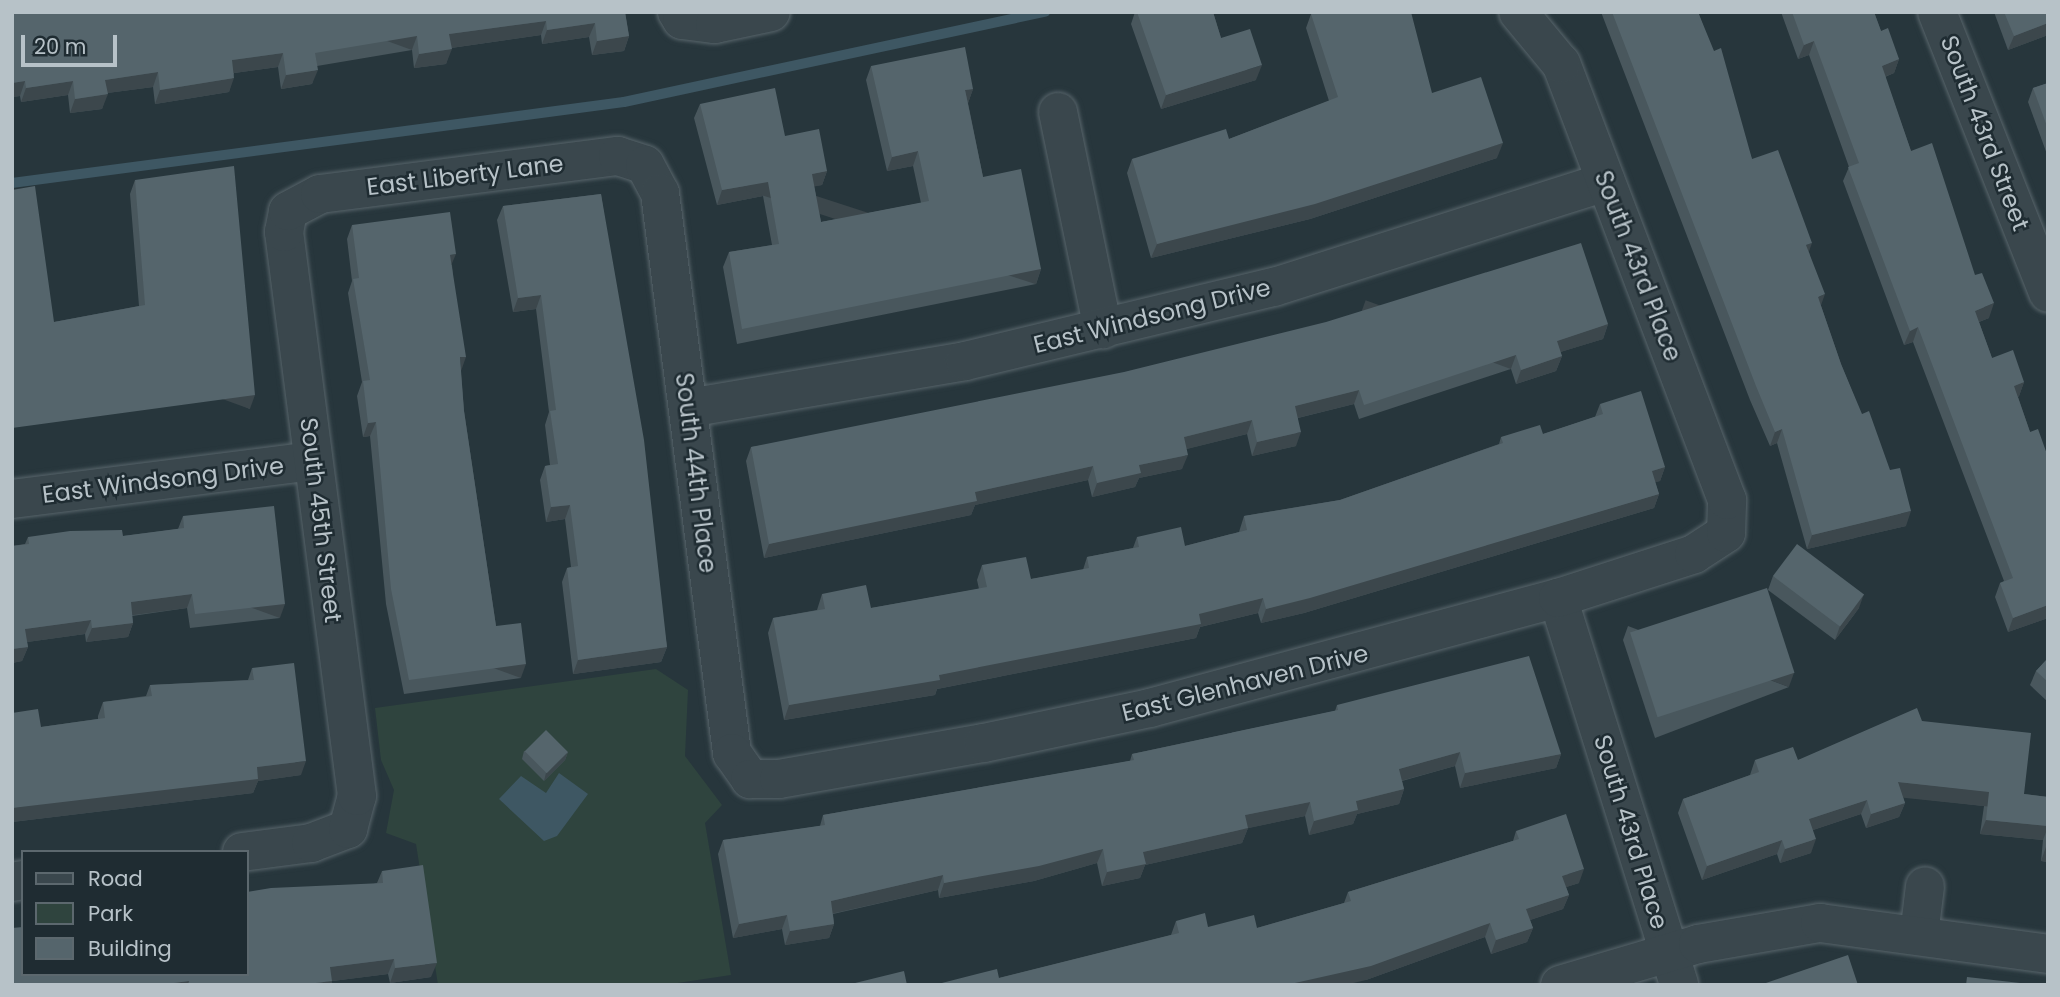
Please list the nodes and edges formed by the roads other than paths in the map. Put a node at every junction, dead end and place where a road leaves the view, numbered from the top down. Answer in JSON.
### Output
{"nodes":[{"id":1,"x":771,"y":12,"type":"edge"},
{"id":2,"x":1518,"y":12,"type":"edge"},
{"id":3,"x":1937,"y":12,"type":"edge"},
{"id":4,"x":680,"y":16,"type":"edge"},
{"id":5,"x":1058,"y":112,"type":"dead end"},
{"id":6,"x":645,"y":165,"type":"joint"},
{"id":7,"x":1606,"y":182,"type":"junction"},
{"id":8,"x":288,"y":211,"type":"joint"},
{"id":9,"x":2041,"y":255,"type":"edge"},
{"id":10,"x":2048,"y":293,"type":"edge"},
{"id":11,"x":1103,"y":329,"type":"junction"},
{"id":12,"x":688,"y":408,"type":"junction"},
{"id":13,"x":313,"y":461,"type":"junction"},
{"id":14,"x":12,"y":499,"type":"edge"},
{"id":15,"x":1726,"y":533,"type":"joint"},
{"id":16,"x":1558,"y":598,"type":"junction"},
{"id":17,"x":750,"y":779,"type":"joint"},
{"id":18,"x":248,"y":851,"type":"edge"},
{"id":19,"x":1926,"y":886,"type":"dead end"},
{"id":20,"x":1919,"y":934,"type":"junction"},
{"id":21,"x":2048,"y":954,"type":"edge"},
{"id":22,"x":1674,"y":969,"type":"edge"},
{"id":23,"x":1560,"y":985,"type":"edge"}],
"edges":[{"from":1,"to":4,"type":"street"},
{"from":2,"to":7,"type":"street","name":"South 43rd Place"},
{"from":3,"to":9,"type":"street","name":"South 43rd Street"},
{"from":5,"to":11,"type":"street"},
{"from":6,"to":8,"type":"street","name":"East Liberty Lane"},
{"from":6,"to":12,"type":"street","name":"South 44th Place"},
{"from":7,"to":11,"type":"street","name":"East Windsong Drive"},
{"from":7,"to":15,"type":"street","name":"South 43rd Place"},
{"from":8,"to":13,"type":"street","name":"South 45th Street"},
{"from":9,"to":10,"type":"street","name":"South 43rd Street"},
{"from":11,"to":12,"type":"street","name":"East Windsong Drive"},
{"from":12,"to":17,"type":"street","name":"South 44th Place"},
{"from":13,"to":14,"type":"street","name":"East Windsong Drive"},
{"from":13,"to":18,"type":"street","name":"South 45th Street"},
{"from":15,"to":16,"type":"street","name":"East Glenhaven Drive"},
{"from":16,"to":17,"type":"street","name":"East Glenhaven Drive"},
{"from":16,"to":22,"type":"street","name":"South 43rd Place"},
{"from":19,"to":20,"type":"street"},
{"from":20,"to":21,"type":"street"},
{"from":20,"to":22,"type":"street"},
{"from":22,"to":23,"type":"street"}]}
